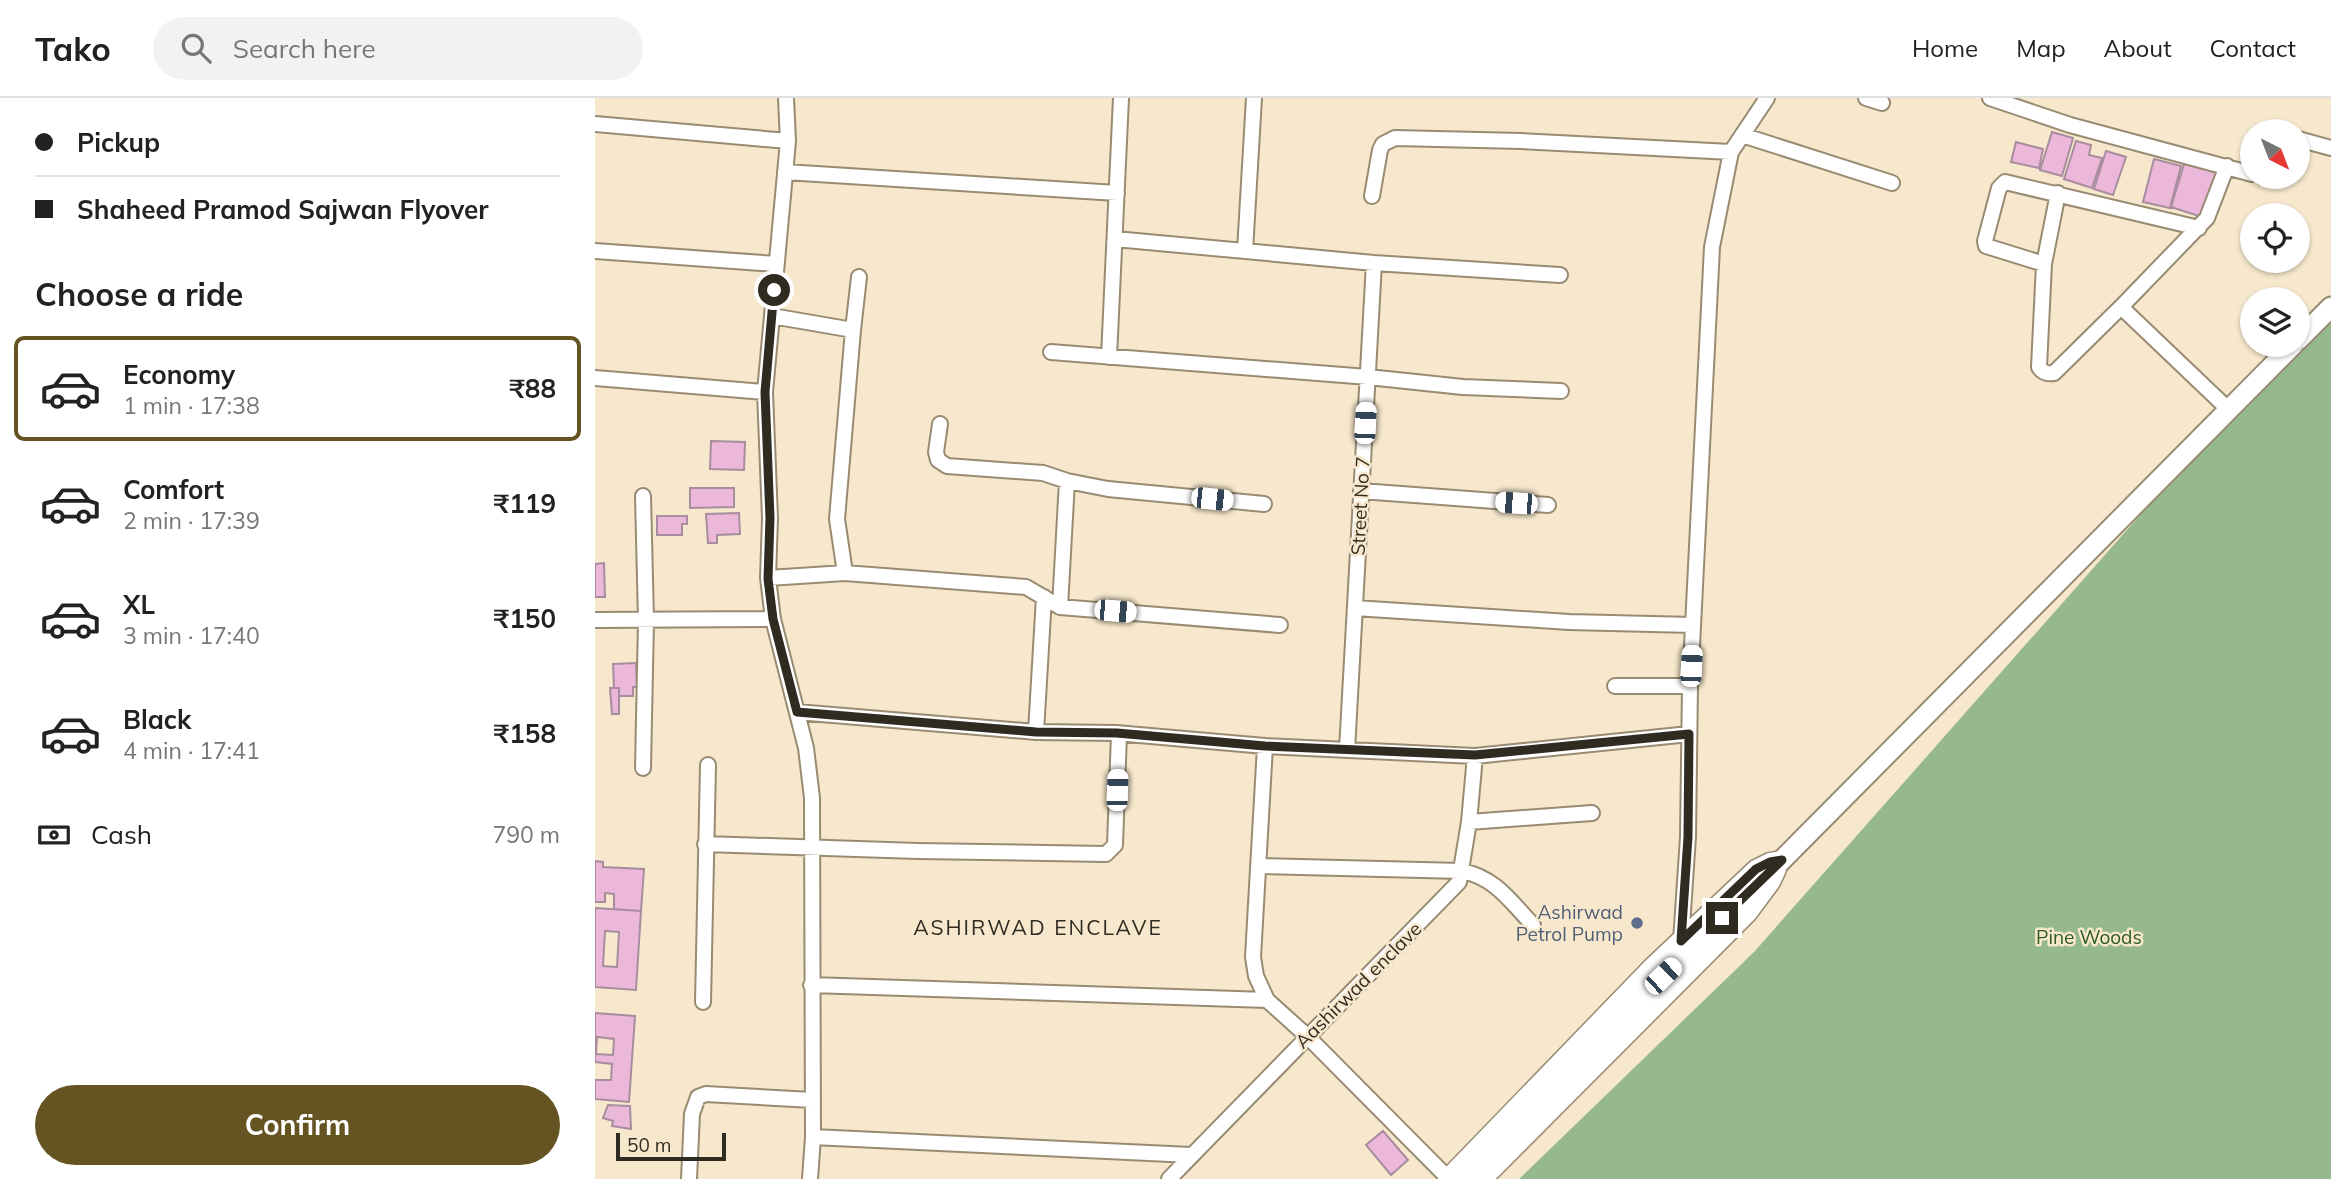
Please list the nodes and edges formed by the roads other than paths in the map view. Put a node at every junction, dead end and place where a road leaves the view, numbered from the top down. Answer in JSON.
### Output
{"nodes":[{"id":1,"x":786,"y":98,"type":"edge"},
{"id":2,"x":1121,"y":98,"type":"edge"},
{"id":3,"x":1254,"y":98,"type":"edge"},
{"id":4,"x":1767,"y":98,"type":"edge"},
{"id":5,"x":1866,"y":98,"type":"edge"},
{"id":6,"x":1990,"y":98,"type":"edge"},
{"id":7,"x":1882,"y":103,"type":"dead end"},
{"id":8,"x":595,"y":124,"type":"edge"},
{"id":9,"x":1742,"y":135,"type":"junction"},
{"id":10,"x":788,"y":141,"type":"junction"},
{"id":11,"x":2310,"y":142,"type":"edge"},
{"id":12,"x":2331,"y":148,"type":"edge"},
{"id":13,"x":1731,"y":152,"type":"junction"},
{"id":14,"x":2228,"y":166,"type":"junction"},
{"id":15,"x":2240,"y":170,"type":"edge"},
{"id":16,"x":785,"y":172,"type":"junction"},
{"id":17,"x":1892,"y":183,"type":"dead end"},
{"id":18,"x":1117,"y":193,"type":"junction"},
{"id":19,"x":2058,"y":193,"type":"junction"},
{"id":20,"x":1372,"y":196,"type":"dead end"},
{"id":21,"x":2199,"y":228,"type":"junction"},
{"id":22,"x":1115,"y":239,"type":"junction"},
{"id":23,"x":595,"y":251,"type":"edge"},
{"id":24,"x":1245,"y":251,"type":"junction"},
{"id":25,"x":1374,"y":263,"type":"junction"},
{"id":26,"x":776,"y":264,"type":"junction"},
{"id":27,"x":2044,"y":264,"type":"junction"},
{"id":28,"x":1560,"y":275,"type":"dead end"},
{"id":29,"x":859,"y":277,"type":"dead end"},
{"id":30,"x":2121,"y":307,"type":"junction"},
{"id":31,"x":2331,"y":307,"type":"edge"},
{"id":32,"x":772,"y":316,"type":"junction"},
{"id":33,"x":2310,"y":328,"type":"edge"},
{"id":34,"x":853,"y":330,"type":"junction"},
{"id":35,"x":1051,"y":352,"type":"dead end"},
{"id":36,"x":1109,"y":357,"type":"junction"},
{"id":37,"x":2281,"y":357,"type":"edge"},
{"id":38,"x":1368,"y":377,"type":"junction"},
{"id":39,"x":595,"y":378,"type":"edge"},
{"id":40,"x":1561,"y":391,"type":"dead end"},
{"id":41,"x":765,"y":392,"type":"junction"},
{"id":42,"x":2228,"y":409,"type":"junction"},
{"id":43,"x":940,"y":424,"type":"dead end"},
{"id":44,"x":1067,"y":481,"type":"junction"},
{"id":45,"x":1361,"y":491,"type":"junction"},
{"id":46,"x":643,"y":496,"type":"dead end"},
{"id":47,"x":1264,"y":505,"type":"dead end"},
{"id":48,"x":1548,"y":505,"type":"dead end"},
{"id":49,"x":845,"y":573,"type":"junction"},
{"id":50,"x":768,"y":579,"type":"junction"},
{"id":51,"x":1044,"y":597,"type":"junction"},
{"id":52,"x":1060,"y":607,"type":"junction"},
{"id":53,"x":1355,"y":608,"type":"junction"},
{"id":54,"x":773,"y":619,"type":"junction"},
{"id":55,"x":595,"y":620,"type":"edge"},
{"id":56,"x":646,"y":620,"type":"junction"},
{"id":57,"x":1280,"y":625,"type":"dead end"},
{"id":58,"x":1693,"y":625,"type":"junction"},
{"id":59,"x":1615,"y":686,"type":"dead end"},
{"id":60,"x":1690,"y":686,"type":"junction"},
{"id":61,"x":797,"y":712,"type":"junction"},
{"id":62,"x":1036,"y":732,"type":"junction"},
{"id":63,"x":1119,"y":734,"type":"junction"},
{"id":64,"x":1689,"y":734,"type":"junction"},
{"id":65,"x":1265,"y":746,"type":"junction"},
{"id":66,"x":1347,"y":750,"type":"junction"},
{"id":67,"x":1475,"y":755,"type":"junction"},
{"id":68,"x":708,"y":765,"type":"dead end"},
{"id":69,"x":643,"y":768,"type":"dead end"},
{"id":70,"x":1592,"y":813,"type":"dead end"},
{"id":71,"x":1469,"y":822,"type":"junction"},
{"id":72,"x":705,"y":844,"type":"junction"},
{"id":73,"x":814,"y":848,"type":"junction"},
{"id":74,"x":1782,"y":860,"type":"junction"},
{"id":75,"x":1258,"y":866,"type":"junction"},
{"id":76,"x":1462,"y":871,"type":"junction"},
{"id":77,"x":1533,"y":925,"type":"dead end"},
{"id":78,"x":1681,"y":941,"type":"junction"},
{"id":79,"x":811,"y":985,"type":"junction"},
{"id":80,"x":1267,"y":1000,"type":"junction"},
{"id":81,"x":702,"y":1002,"type":"dead end"},
{"id":82,"x":1307,"y":1036,"type":"junction"},
{"id":83,"x":812,"y":1100,"type":"junction"},
{"id":84,"x":813,"y":1137,"type":"junction"},
{"id":85,"x":1191,"y":1155,"type":"junction"},
{"id":86,"x":689,"y":1179,"type":"edge"},
{"id":87,"x":810,"y":1179,"type":"edge"},
{"id":88,"x":1169,"y":1179,"type":"edge"},
{"id":89,"x":1453,"y":1179,"type":"edge"},
{"id":90,"x":1483,"y":1179,"type":"edge"}],
"edges":[{"from":1,"to":10,"type":"street"},
{"from":2,"to":18,"type":"street"},
{"from":3,"to":24,"type":"street"},
{"from":4,"to":9,"type":"street"},
{"from":5,"to":7,"type":"street"},
{"from":6,"to":14,"type":"street"},
{"from":8,"to":10,"type":"street"},
{"from":9,"to":13,"type":"street"},
{"from":9,"to":17,"type":"street"},
{"from":10,"to":16,"type":"street"},
{"from":11,"to":12,"type":"street"},
{"from":13,"to":20,"type":"street"},
{"from":13,"to":58,"type":"street"},
{"from":14,"to":15,"type":"street"},
{"from":14,"to":21,"type":"street"},
{"from":16,"to":18,"type":"street"},
{"from":16,"to":26,"type":"street"},
{"from":18,"to":22,"type":"street"},
{"from":19,"to":21,"type":"street"},
{"from":19,"to":27,"type":"street"},
{"from":19,"to":27,"type":"street"},
{"from":21,"to":30,"type":"street"},
{"from":22,"to":24,"type":"street"},
{"from":22,"to":36,"type":"street"},
{"from":23,"to":26,"type":"street"},
{"from":24,"to":25,"type":"street"},
{"from":25,"to":28,"type":"street"},
{"from":25,"to":38,"type":"street","name":"Street No 7"},
{"from":26,"to":32,"type":"street"},
{"from":27,"to":30,"type":"street"},
{"from":29,"to":34,"type":"street"},
{"from":30,"to":42,"type":"street"},
{"from":31,"to":33,"type":"main road"},
{"from":32,"to":34,"type":"street"},
{"from":32,"to":41,"type":"street"},
{"from":34,"to":49,"type":"street"},
{"from":35,"to":36,"type":"street"},
{"from":36,"to":38,"type":"street"},
{"from":37,"to":42,"type":"main road"},
{"from":38,"to":40,"type":"street"},
{"from":38,"to":45,"type":"street","name":"Street No 7"},
{"from":39,"to":41,"type":"street"},
{"from":41,"to":50,"type":"street"},
{"from":42,"to":74,"type":"main road"},
{"from":43,"to":44,"type":"street"},
{"from":44,"to":47,"type":"street"},
{"from":44,"to":52,"type":"street"},
{"from":45,"to":48,"type":"street"},
{"from":45,"to":53,"type":"street","name":"Street No 7"},
{"from":46,"to":56,"type":"street"},
{"from":49,"to":50,"type":"street"},
{"from":49,"to":51,"type":"street"},
{"from":50,"to":54,"type":"street"},
{"from":51,"to":52,"type":"street"},
{"from":51,"to":62,"type":"street"},
{"from":52,"to":57,"type":"street"},
{"from":53,"to":58,"type":"street"},
{"from":53,"to":66,"type":"street","name":"Street No 7"},
{"from":54,"to":56,"type":"street"},
{"from":54,"to":61,"type":"street"},
{"from":55,"to":56,"type":"street"},
{"from":56,"to":69,"type":"street"},
{"from":58,"to":60,"type":"street"},
{"from":59,"to":60,"type":"street"},
{"from":60,"to":64,"type":"street"},
{"from":61,"to":62,"type":"street"},
{"from":61,"to":73,"type":"street"},
{"from":62,"to":63,"type":"street"},
{"from":63,"to":65,"type":"street"},
{"from":63,"to":73,"type":"street"},
{"from":64,"to":67,"type":"street"},
{"from":64,"to":78,"type":"street"},
{"from":65,"to":66,"type":"street"},
{"from":65,"to":75,"type":"street"},
{"from":66,"to":67,"type":"street"},
{"from":67,"to":71,"type":"street","name":"Aashirwad enclave"},
{"from":68,"to":72,"type":"street"},
{"from":70,"to":71,"type":"street"},
{"from":71,"to":76,"type":"street","name":"Aashirwad enclave"},
{"from":72,"to":73,"type":"street"},
{"from":72,"to":81,"type":"street"},
{"from":73,"to":79,"type":"street"},
{"from":74,"to":78,"type":"street"},
{"from":74,"to":89,"type":"main road"},
{"from":74,"to":90,"type":"street"},
{"from":75,"to":76,"type":"street"},
{"from":75,"to":80,"type":"street"},
{"from":76,"to":77,"type":"street"},
{"from":76,"to":82,"type":"street","name":"Aashirwad enclave"},
{"from":78,"to":89,"type":"street"},
{"from":79,"to":80,"type":"street"},
{"from":79,"to":83,"type":"street"},
{"from":80,"to":82,"type":"street"},
{"from":82,"to":85,"type":"street","name":"Aashirwad enclave"},
{"from":82,"to":89,"type":"street"},
{"from":83,"to":84,"type":"street"},
{"from":83,"to":86,"type":"street"},
{"from":84,"to":85,"type":"street"},
{"from":84,"to":87,"type":"street"},
{"from":85,"to":88,"type":"street","name":"Aashirwad enclave"}]}
